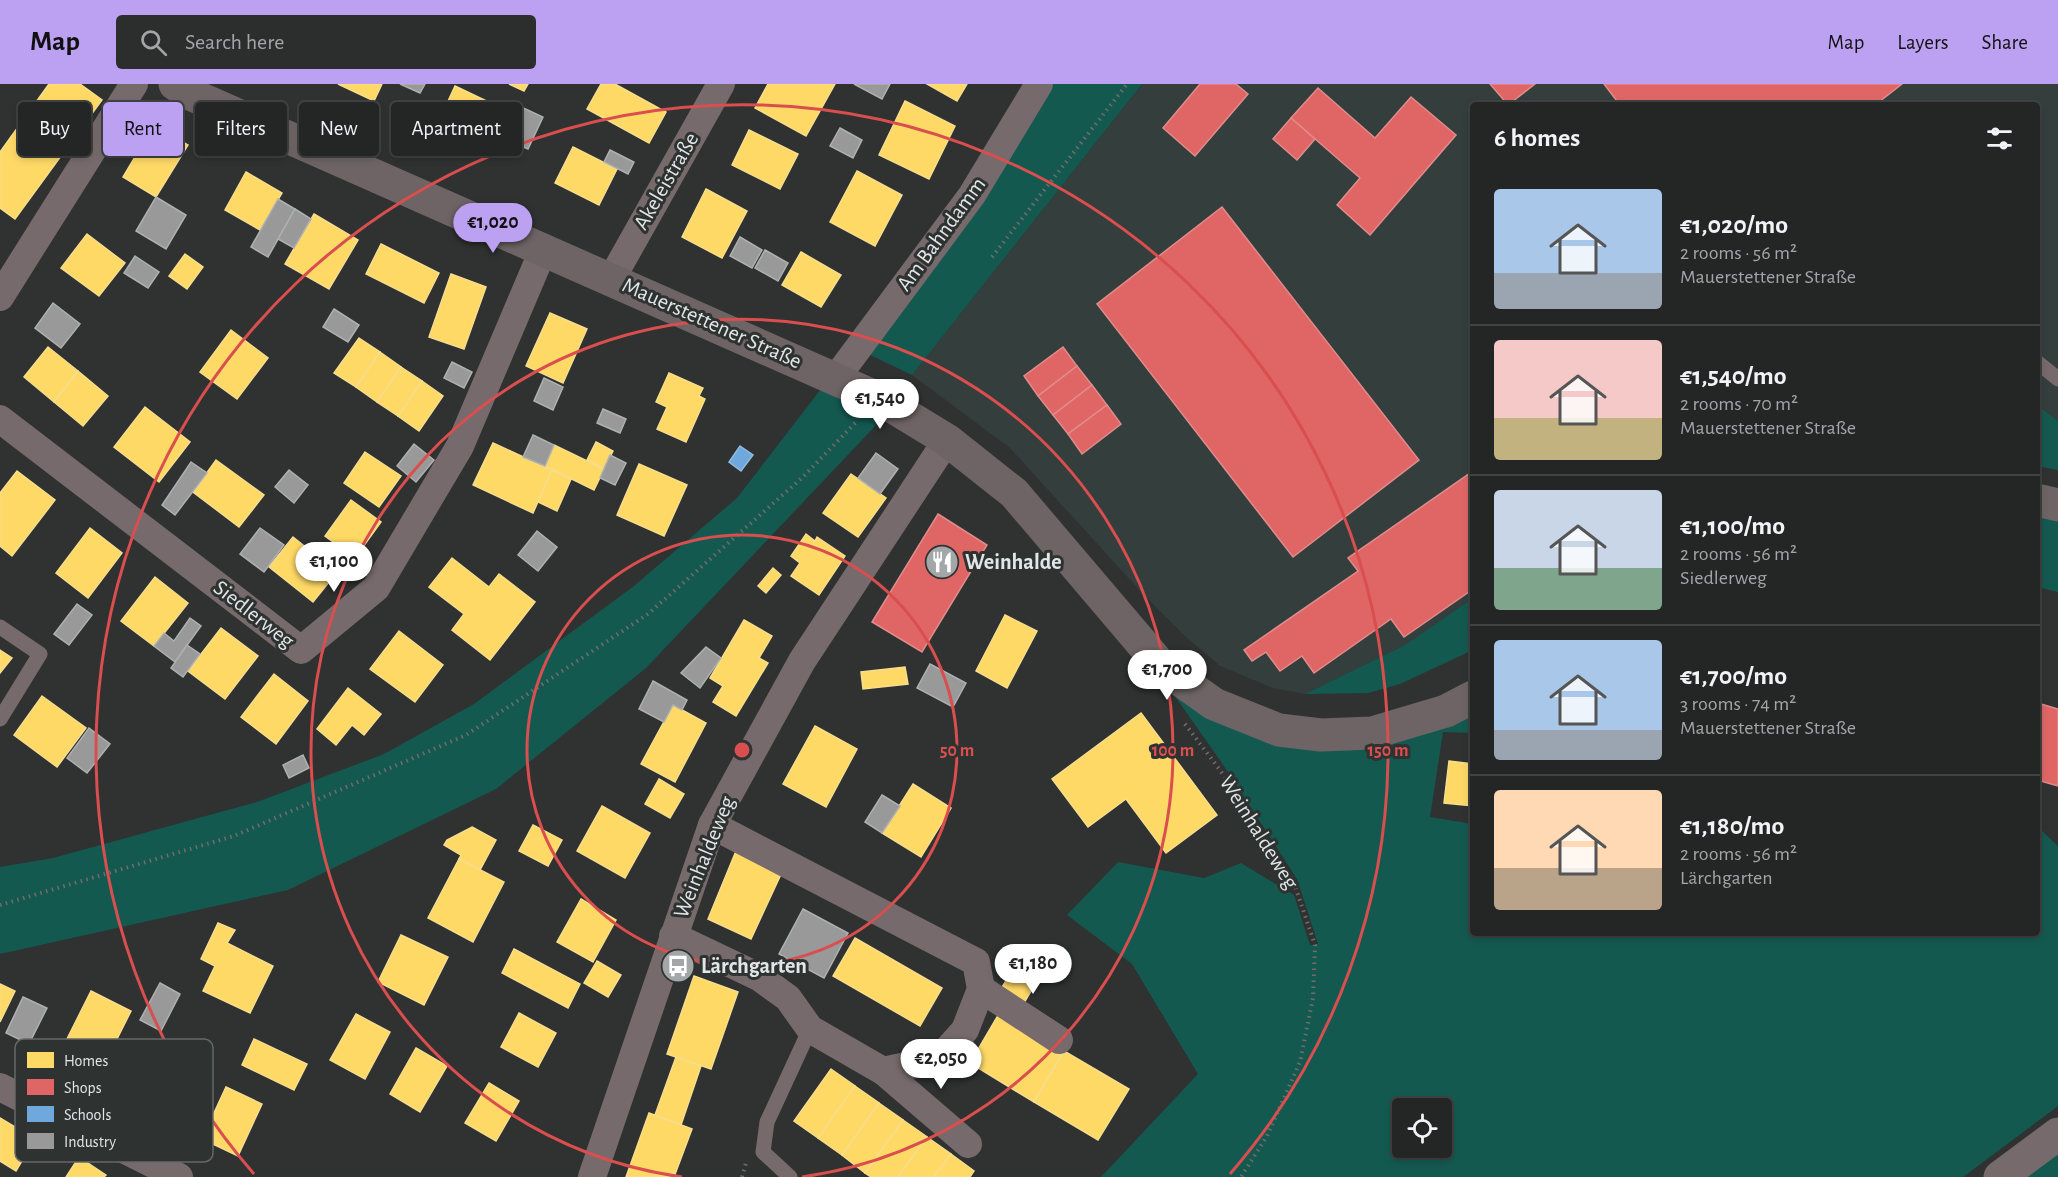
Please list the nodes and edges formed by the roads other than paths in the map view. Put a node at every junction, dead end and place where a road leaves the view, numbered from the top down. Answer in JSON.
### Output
{"nodes":[{"id":1,"x":134,"y":84,"type":"edge"},
{"id":2,"x":175,"y":84,"type":"edge"},
{"id":3,"x":721,"y":84,"type":"edge"},
{"id":4,"x":1039,"y":84,"type":"edge"},
{"id":5,"x":544,"y":248,"type":"junction"},
{"id":6,"x":612,"y":278,"type":"junction"},
{"id":7,"x":0,"y":297,"type":"edge"},
{"id":8,"x":2040,"y":364,"type":"edge"},
{"id":9,"x":836,"y":378,"type":"junction"},
{"id":10,"x":2058,"y":379,"type":"edge"},
{"id":11,"x":0,"y":419,"type":"edge"},
{"id":12,"x":946,"y":440,"type":"junction"},
{"id":13,"x":2040,"y":501,"type":"edge"},
{"id":14,"x":2058,"y":505,"type":"edge"},
{"id":15,"x":0,"y":627,"type":"edge"},
{"id":16,"x":1470,"y":699,"type":"edge"},
{"id":17,"x":0,"y":719,"type":"edge"},
{"id":18,"x":712,"y":825,"type":"junction"},
{"id":19,"x":673,"y":936,"type":"junction"},
{"id":20,"x":981,"y":989,"type":"junction"},
{"id":21,"x":810,"y":1029,"type":"junction"},
{"id":22,"x":1059,"y":1040,"type":"dead end"},
{"id":23,"x":883,"y":1071,"type":"junction"},
{"id":24,"x":0,"y":1087,"type":"edge"},
{"id":25,"x":15,"y":1095,"type":"edge"},
{"id":26,"x":2058,"y":1134,"type":"edge"},
{"id":27,"x":968,"y":1144,"type":"dead end"},
{"id":28,"x":149,"y":1162,"type":"edge"},
{"id":29,"x":179,"y":1177,"type":"edge"},
{"id":30,"x":592,"y":1177,"type":"edge"},
{"id":31,"x":790,"y":1177,"type":"edge"},
{"id":32,"x":2000,"y":1177,"type":"edge"}],
"edges":[{"from":1,"to":7,"type":"street"},
{"from":2,"to":5,"type":"main road","name":"Mauerstettener Straße"},
{"from":3,"to":6,"type":"street","name":"Akeleistraße"},
{"from":4,"to":9,"type":"street","name":"Am Bahndamm"},
{"from":5,"to":6,"type":"main road","name":"Mauerstettener Straße"},
{"from":5,"to":11,"type":"street","name":"Siedlerweg"},
{"from":6,"to":9,"type":"main road","name":"Mauerstettener Straße"},
{"from":8,"to":10,"type":"lane"},
{"from":9,"to":12,"type":"main road","name":"Mauerstettener Straße"},
{"from":12,"to":16,"type":"main road","name":"Mauerstettener Straße"},
{"from":12,"to":18,"type":"street","name":"Weinhaldeweg"},
{"from":13,"to":14,"type":"main road"},
{"from":15,"to":17,"type":"lane"},
{"from":18,"to":19,"type":"street","name":"Weinhaldeweg"},
{"from":18,"to":20,"type":"street"},
{"from":19,"to":21,"type":"street"},
{"from":19,"to":30,"type":"street","name":"Weinhaldeweg"},
{"from":20,"to":22,"type":"street"},
{"from":20,"to":23,"type":"street"},
{"from":21,"to":23,"type":"street"},
{"from":21,"to":31,"type":"lane"},
{"from":23,"to":27,"type":"street"},
{"from":24,"to":25,"type":"street"},
{"from":26,"to":32,"type":"main road"},
{"from":28,"to":29,"type":"street"}]}
